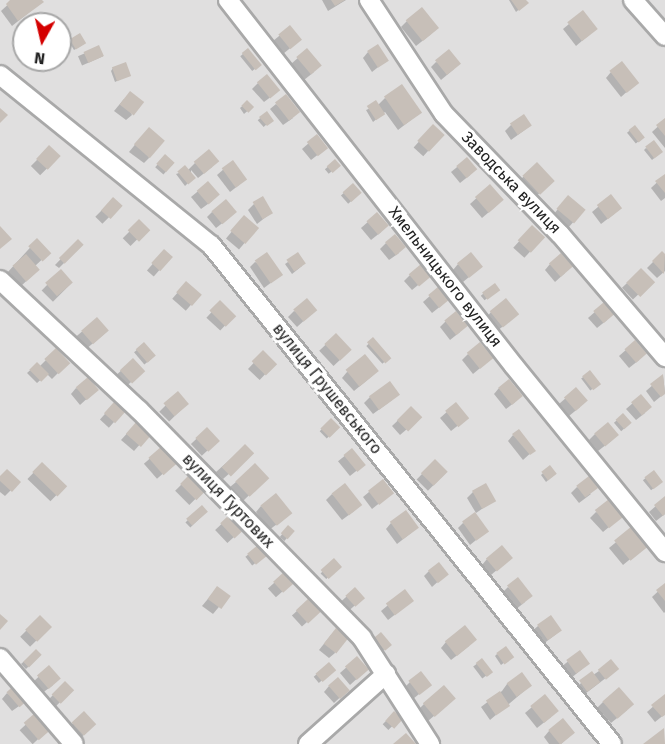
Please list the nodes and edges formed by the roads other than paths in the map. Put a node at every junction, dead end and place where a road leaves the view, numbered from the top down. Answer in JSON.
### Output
{"nodes":[{"id":1,"x":228,"y":0,"type":"edge"},
{"id":2,"x":369,"y":0,"type":"edge"},
{"id":3,"x":633,"y":0,"type":"edge"},
{"id":4,"x":665,"y":36,"type":"edge"},
{"id":5,"x":0,"y":75,"type":"edge"},
{"id":6,"x":0,"y":280,"type":"edge"},
{"id":7,"x":665,"y":357,"type":"edge"},
{"id":8,"x":665,"y":552,"type":"edge"},
{"id":9,"x":0,"y":658,"type":"edge"},
{"id":10,"x":386,"y":674,"type":"junction"},
{"id":11,"x":74,"y":744,"type":"edge"},
{"id":12,"x":308,"y":744,"type":"edge"},
{"id":13,"x":430,"y":744,"type":"edge"},
{"id":14,"x":612,"y":744,"type":"edge"}],
"edges":[{"from":1,"to":8,"type":"street","name":"Хмельницького вулиця"},
{"from":2,"to":7,"type":"street","name":"Заводська вулиця"},
{"from":3,"to":4,"type":"street"},
{"from":5,"to":14,"type":"street","name":"вулиця Грушевського"},
{"from":6,"to":10,"type":"street","name":"вулиця Гуртових"},
{"from":9,"to":11,"type":"street"},
{"from":10,"to":12,"type":"street"},
{"from":10,"to":13,"type":"street","name":"вулиця Гуртових"}]}
